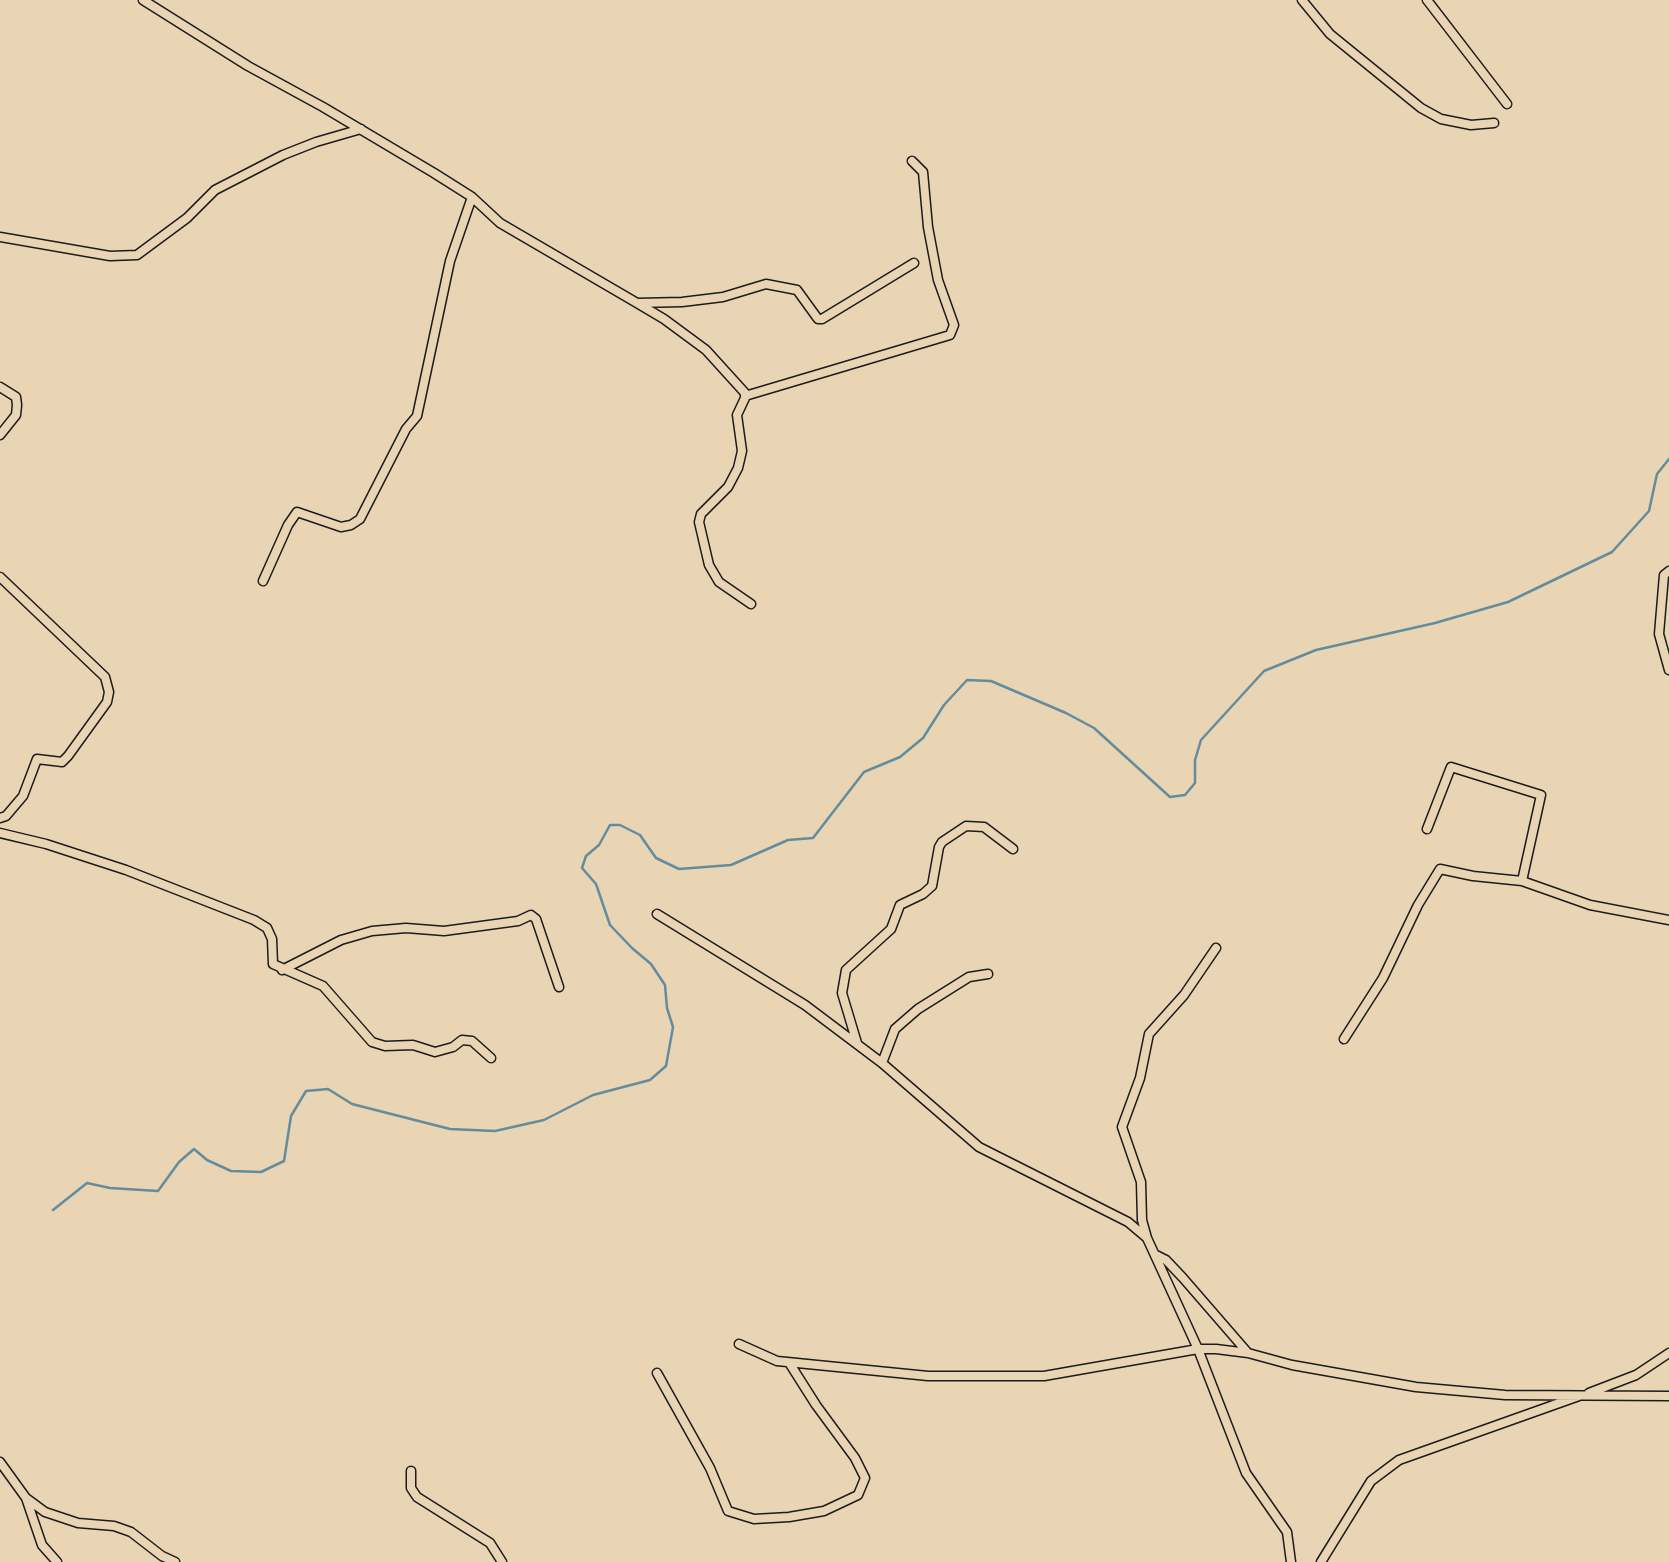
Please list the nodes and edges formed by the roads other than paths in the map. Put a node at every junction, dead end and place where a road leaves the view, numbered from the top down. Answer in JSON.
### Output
{"nodes":[{"id":1,"x":143,"y":0,"type":"edge"},
{"id":2,"x":1302,"y":0,"type":"edge"},
{"id":3,"x":1427,"y":0,"type":"edge"},
{"id":4,"x":1507,"y":104,"type":"dead end"},
{"id":5,"x":1494,"y":123,"type":"dead end"},
{"id":6,"x":361,"y":129,"type":"junction"},
{"id":7,"x":912,"y":161,"type":"dead end"},
{"id":8,"x":472,"y":197,"type":"junction"},
{"id":9,"x":0,"y":237,"type":"edge"},
{"id":10,"x":914,"y":264,"type":"dead end"},
{"id":11,"x":637,"y":303,"type":"junction"},
{"id":12,"x":0,"y":387,"type":"edge"},
{"id":13,"x":745,"y":396,"type":"junction"},
{"id":14,"x":0,"y":435,"type":"edge"},
{"id":15,"x":1669,"y":571,"type":"edge"},
{"id":16,"x":0,"y":577,"type":"edge"},
{"id":17,"x":263,"y":581,"type":"dead end"},
{"id":18,"x":751,"y":604,"type":"dead end"},
{"id":19,"x":1669,"y":670,"type":"edge"},
{"id":20,"x":0,"y":818,"type":"edge"},
{"id":21,"x":1427,"y":829,"type":"dead end"},
{"id":22,"x":0,"y":833,"type":"edge"},
{"id":23,"x":1012,"y":849,"type":"dead end"},
{"id":24,"x":1522,"y":880,"type":"junction"},
{"id":25,"x":657,"y":914,"type":"dead end"},
{"id":26,"x":1669,"y":920,"type":"edge"},
{"id":27,"x":1216,"y":948,"type":"dead end"},
{"id":28,"x":282,"y":970,"type":"junction"},
{"id":29,"x":988,"y":974,"type":"dead end"},
{"id":30,"x":559,"y":987,"type":"dead end"},
{"id":31,"x":1344,"y":1039,"type":"dead end"},
{"id":32,"x":857,"y":1043,"type":"junction"},
{"id":33,"x":491,"y":1058,"type":"dead end"},
{"id":34,"x":882,"y":1063,"type":"junction"},
{"id":35,"x":1148,"y":1238,"type":"junction"},
{"id":36,"x":1156,"y":1255,"type":"junction"},
{"id":37,"x":739,"y":1344,"type":"dead end"},
{"id":38,"x":1198,"y":1349,"type":"junction"},
{"id":39,"x":1248,"y":1352,"type":"junction"},
{"id":40,"x":1669,"y":1353,"type":"edge"},
{"id":41,"x":790,"y":1364,"type":"junction"},
{"id":42,"x":657,"y":1373,"type":"dead end"},
{"id":43,"x":1584,"y":1395,"type":"junction"},
{"id":44,"x":1669,"y":1396,"type":"edge"},
{"id":45,"x":0,"y":1462,"type":"edge"},
{"id":46,"x":411,"y":1471,"type":"dead end"},
{"id":47,"x":26,"y":1498,"type":"junction"},
{"id":48,"x":57,"y":1562,"type":"edge"},
{"id":49,"x":175,"y":1562,"type":"edge"},
{"id":50,"x":502,"y":1562,"type":"edge"},
{"id":51,"x":1291,"y":1562,"type":"edge"},
{"id":52,"x":1321,"y":1562,"type":"edge"}],
"edges":[{"from":1,"to":6,"type":"street"},
{"from":2,"to":5,"type":"street"},
{"from":3,"to":4,"type":"street"},
{"from":6,"to":8,"type":"street"},
{"from":6,"to":9,"type":"street"},
{"from":7,"to":13,"type":"street"},
{"from":8,"to":11,"type":"street"},
{"from":8,"to":17,"type":"street"},
{"from":10,"to":11,"type":"street"},
{"from":11,"to":13,"type":"street"},
{"from":12,"to":14,"type":"street"},
{"from":13,"to":18,"type":"street"},
{"from":15,"to":19,"type":"street"},
{"from":16,"to":20,"type":"street"},
{"from":21,"to":24,"type":"street"},
{"from":22,"to":28,"type":"street"},
{"from":23,"to":32,"type":"street"},
{"from":24,"to":26,"type":"street"},
{"from":24,"to":31,"type":"street"},
{"from":25,"to":32,"type":"street"},
{"from":27,"to":35,"type":"street"},
{"from":28,"to":30,"type":"street"},
{"from":28,"to":33,"type":"street"},
{"from":29,"to":34,"type":"street"},
{"from":32,"to":34,"type":"street"},
{"from":34,"to":35,"type":"street"},
{"from":35,"to":36,"type":"street"},
{"from":36,"to":38,"type":"street"},
{"from":36,"to":39,"type":"street"},
{"from":37,"to":41,"type":"street"},
{"from":38,"to":39,"type":"street"},
{"from":38,"to":41,"type":"street"},
{"from":38,"to":51,"type":"street"},
{"from":39,"to":43,"type":"street"},
{"from":40,"to":43,"type":"street"},
{"from":41,"to":42,"type":"street"},
{"from":43,"to":44,"type":"street"},
{"from":43,"to":52,"type":"street"},
{"from":45,"to":47,"type":"street"},
{"from":46,"to":50,"type":"street"},
{"from":47,"to":48,"type":"street"},
{"from":47,"to":49,"type":"street"}]}
